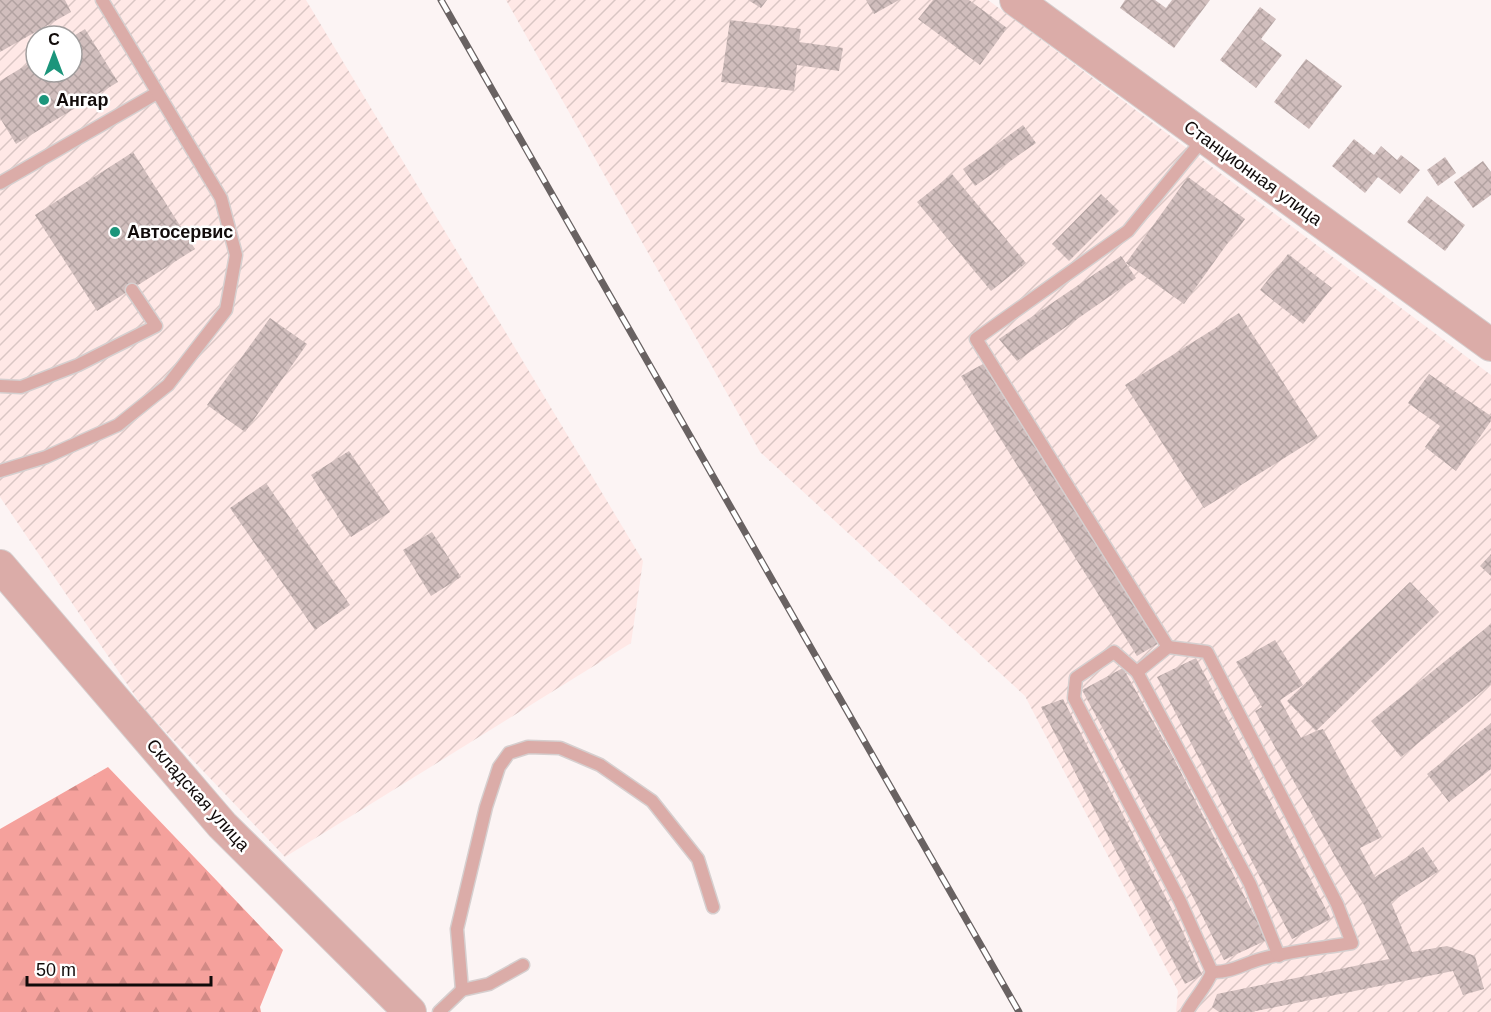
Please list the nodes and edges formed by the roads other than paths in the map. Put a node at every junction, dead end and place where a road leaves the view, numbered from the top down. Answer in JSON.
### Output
{"nodes":[{"id":1,"x":102,"y":0,"type":"edge"},
{"id":2,"x":1016,"y":0,"type":"edge"},
{"id":3,"x":157,"y":93,"type":"junction"},
{"id":4,"x":1204,"y":138,"type":"junction"},
{"id":5,"x":0,"y":183,"type":"edge"},
{"id":6,"x":132,"y":290,"type":"dead end"},
{"id":7,"x":1491,"y":345,"type":"edge"},
{"id":8,"x":0,"y":386,"type":"edge"},
{"id":9,"x":0,"y":471,"type":"edge"},
{"id":10,"x":0,"y":566,"type":"edge"},
{"id":11,"x":1168,"y":647,"type":"junction"},
{"id":12,"x":1137,"y":672,"type":"junction"},
{"id":13,"x":713,"y":907,"type":"dead end"},
{"id":14,"x":1279,"y":956,"type":"junction"},
{"id":15,"x":524,"y":965,"type":"dead end"},
{"id":16,"x":1212,"y":972,"type":"junction"},
{"id":17,"x":462,"y":990,"type":"junction"},
{"id":18,"x":410,"y":1012,"type":"edge"},
{"id":19,"x":440,"y":1012,"type":"edge"},
{"id":20,"x":1187,"y":1012,"type":"edge"}],
"edges":[{"from":1,"to":3,"type":"lane"},
{"from":2,"to":4,"type":"street","name":"Станционная улица"},
{"from":3,"to":5,"type":"lane"},
{"from":3,"to":9,"type":"lane"},
{"from":4,"to":7,"type":"street","name":"Станционная улица"},
{"from":4,"to":11,"type":"lane"},
{"from":6,"to":8,"type":"lane"},
{"from":10,"to":18,"type":"street","name":"Складская улица"},
{"from":11,"to":12,"type":"lane"},
{"from":11,"to":14,"type":"lane"},
{"from":12,"to":14,"type":"lane"},
{"from":12,"to":16,"type":"lane"},
{"from":13,"to":17,"type":"lane"},
{"from":14,"to":16,"type":"lane"},
{"from":15,"to":17,"type":"lane"},
{"from":16,"to":20,"type":"lane"},
{"from":17,"to":19,"type":"lane"}]}
